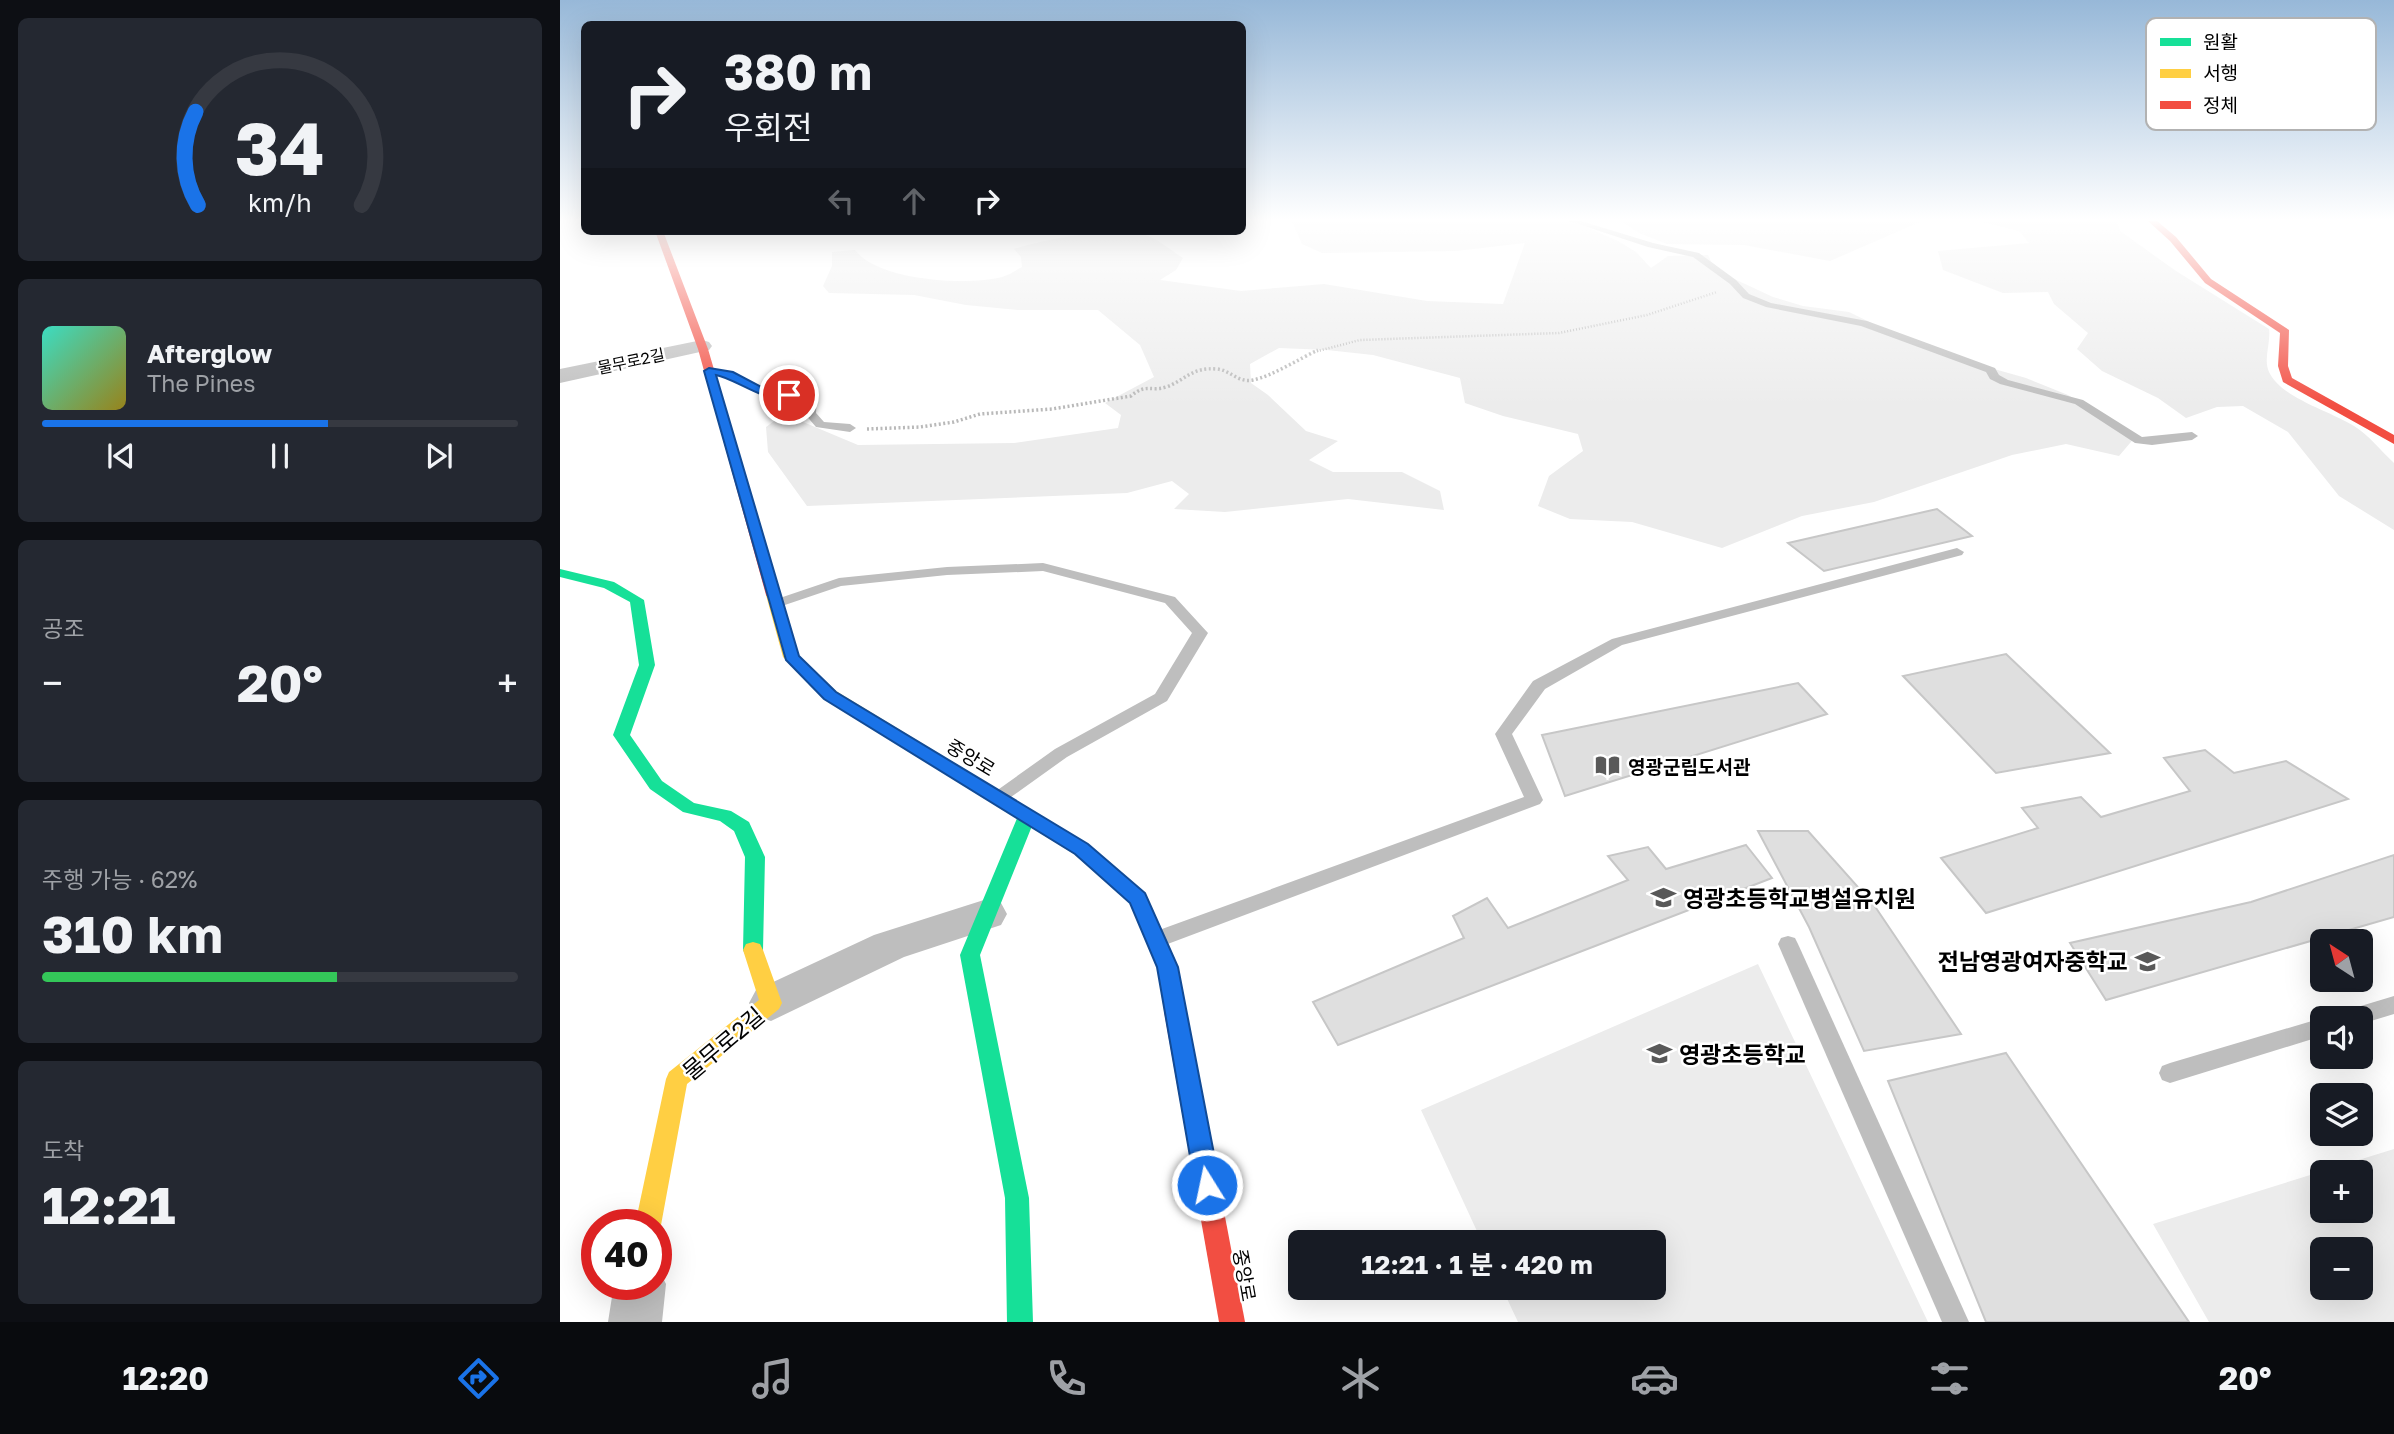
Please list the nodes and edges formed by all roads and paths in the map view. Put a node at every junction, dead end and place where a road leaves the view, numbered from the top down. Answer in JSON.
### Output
{"nodes":[{"id":1,"x":1733,"y":282,"type":"edge"},
{"id":2,"x":678,"y":283,"type":"edge"},
{"id":3,"x":1732,"y":283,"type":"edge"},
{"id":4,"x":2211,"y":283,"type":"edge"},
{"id":5,"x":702,"y":346,"type":"junction"},
{"id":6,"x":709,"y":371,"type":"junction"},
{"id":7,"x":560,"y":376,"type":"edge"},
{"id":8,"x":850,"y":428,"type":"joint"},
{"id":9,"x":2192,"y":436,"type":"dead end"},
{"id":10,"x":2394,"y":440,"type":"edge"},
{"id":11,"x":1957,"y":552,"type":"dead end"},
{"id":12,"x":560,"y":573,"type":"edge"},
{"id":13,"x":776,"y":604,"type":"junction"},
{"id":14,"x":998,"y":798,"type":"junction"},
{"id":15,"x":1027,"y":816,"type":"junction"},
{"id":16,"x":987,"y":915,"type":"junction"},
{"id":17,"x":1156,"y":940,"type":"junction"},
{"id":18,"x":1788,"y":944,"type":"dead end"},
{"id":19,"x":771,"y":1003,"type":"junction"},
{"id":20,"x":2394,"y":1005,"type":"edge"},
{"id":21,"x":2373,"y":1011,"type":"edge"},
{"id":22,"x":2310,"y":1031,"type":"edge"},
{"id":23,"x":2170,"y":1073,"type":"dead end"},
{"id":24,"x":651,"y":1209,"type":"edge"},
{"id":25,"x":638,"y":1300,"type":"edge"},
{"id":26,"x":635,"y":1322,"type":"edge"},
{"id":27,"x":1020,"y":1322,"type":"edge"},
{"id":28,"x":1232,"y":1322,"type":"edge"},
{"id":29,"x":1955,"y":1322,"type":"edge"}],
"edges":[{"from":1,"to":9,"type":"lane"},
{"from":2,"to":5,"type":"street","name":"중앙로"},
{"from":3,"to":8,"type":"path"},
{"from":4,"to":10,"type":"street"},
{"from":5,"to":6,"type":"street","name":"중앙로"},
{"from":5,"to":7,"type":"street","name":"물무로2길"},
{"from":6,"to":8,"type":"lane"},
{"from":6,"to":13,"type":"street","name":"중앙로"},
{"from":11,"to":17,"type":"lane"},
{"from":12,"to":19,"type":"street","name":"물무로2길"},
{"from":13,"to":14,"type":"street","name":"중앙로"},
{"from":13,"to":14,"type":"lane"},
{"from":14,"to":15,"type":"street","name":"중앙로"},
{"from":15,"to":16,"type":"street"},
{"from":15,"to":17,"type":"street","name":"중앙로"},
{"from":16,"to":19,"type":"street"},
{"from":16,"to":27,"type":"street"},
{"from":17,"to":28,"type":"street","name":"중앙로"},
{"from":18,"to":29,"type":"lane"},
{"from":19,"to":24,"type":"street","name":"물무로2길"},
{"from":20,"to":21,"type":"lane"},
{"from":22,"to":23,"type":"lane"},
{"from":25,"to":26,"type":"street"}]}
